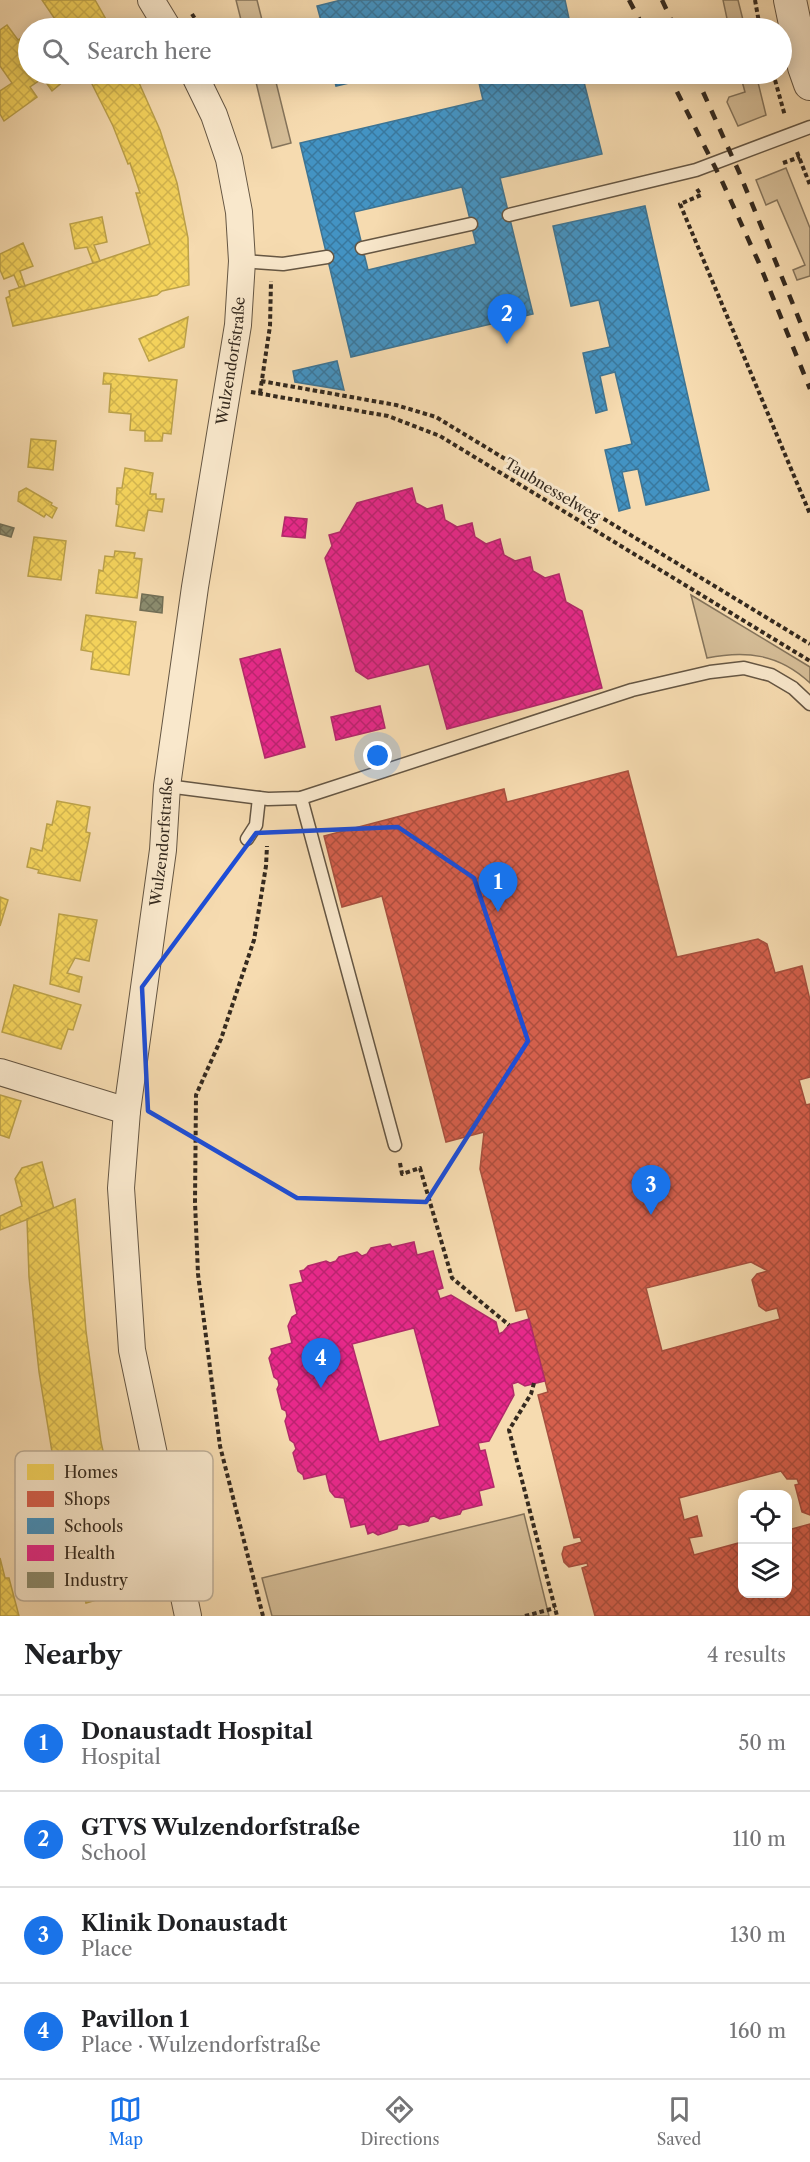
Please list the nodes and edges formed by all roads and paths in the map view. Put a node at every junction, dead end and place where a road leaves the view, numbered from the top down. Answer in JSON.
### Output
{"nodes":[{"id":1,"x":151,"y":0,"type":"edge"},
{"id":2,"x":755,"y":0,"type":"edge"},
{"id":3,"x":790,"y":0,"type":"edge"},
{"id":4,"x":162,"y":18,"type":"edge"},
{"id":5,"x":758,"y":18,"type":"edge"},
{"id":6,"x":199,"y":84,"type":"edge"},
{"id":7,"x":810,"y":84,"type":"edge"},
{"id":8,"x":810,"y":127,"type":"edge"},
{"id":9,"x":800,"y":157,"type":"dead end"},
{"id":10,"x":783,"y":164,"type":"dead end"},
{"id":11,"x":688,"y":172,"type":"junction"},
{"id":12,"x":508,"y":215,"type":"dead end"},
{"id":13,"x":471,"y":224,"type":"dead end"},
{"id":14,"x":362,"y":248,"type":"dead end"},
{"id":15,"x":327,"y":257,"type":"dead end"},
{"id":16,"x":242,"y":261,"type":"junction"},
{"id":17,"x":261,"y":381,"type":"dead end"},
{"id":18,"x":260,"y":393,"type":"dead end"},
{"id":19,"x":810,"y":514,"type":"edge"},
{"id":20,"x":810,"y":644,"type":"edge"},
{"id":21,"x":810,"y":661,"type":"edge"},
{"id":22,"x":810,"y":704,"type":"edge"},
{"id":23,"x":167,"y":786,"type":"junction"},
{"id":24,"x":259,"y":798,"type":"junction"},
{"id":25,"x":301,"y":798,"type":"junction"},
{"id":26,"x":247,"y":839,"type":"dead end"},
{"id":27,"x":267,"y":843,"type":"dead end"},
{"id":28,"x":0,"y":1072,"type":"edge"},
{"id":29,"x":127,"y":1111,"type":"junction"},
{"id":30,"x":395,"y":1145,"type":"joint"},
{"id":31,"x":509,"y":1325,"type":"dead end"},
{"id":32,"x":534,"y":1383,"type":"dead end"},
{"id":33,"x":152,"y":1451,"type":"edge"},
{"id":34,"x":555,"y":1608,"type":"junction"},
{"id":35,"x":263,"y":1616,"type":"edge"},
{"id":36,"x":525,"y":1616,"type":"edge"},
{"id":37,"x":557,"y":1616,"type":"edge"}],
"edges":[{"from":1,"to":4,"type":"street"},
{"from":2,"to":5,"type":"path"},
{"from":3,"to":7,"type":"street"},
{"from":6,"to":16,"type":"street","name":"Wulzendorfstraße"},
{"from":8,"to":11,"type":"lane"},
{"from":9,"to":10,"type":"path"},
{"from":11,"to":12,"type":"lane"},
{"from":11,"to":19,"type":"path"},
{"from":13,"to":14,"type":"lane"},
{"from":15,"to":16,"type":"lane"},
{"from":16,"to":23,"type":"street","name":"Wulzendorfstraße"},
{"from":17,"to":20,"type":"path","name":"Taubnesselweg"},
{"from":18,"to":21,"type":"path","name":"Taubnesselweg"},
{"from":22,"to":25,"type":"lane"},
{"from":23,"to":24,"type":"lane"},
{"from":23,"to":29,"type":"street","name":"Wulzendorfstraße"},
{"from":24,"to":25,"type":"lane"},
{"from":24,"to":26,"type":"lane"},
{"from":25,"to":30,"type":"lane"},
{"from":27,"to":35,"type":"path"},
{"from":28,"to":29,"type":"street"},
{"from":29,"to":33,"type":"street","name":"Wulzendorfstraße"},
{"from":30,"to":31,"type":"path"},
{"from":32,"to":34,"type":"path"},
{"from":34,"to":36,"type":"path"},
{"from":34,"to":37,"type":"path"}]}
